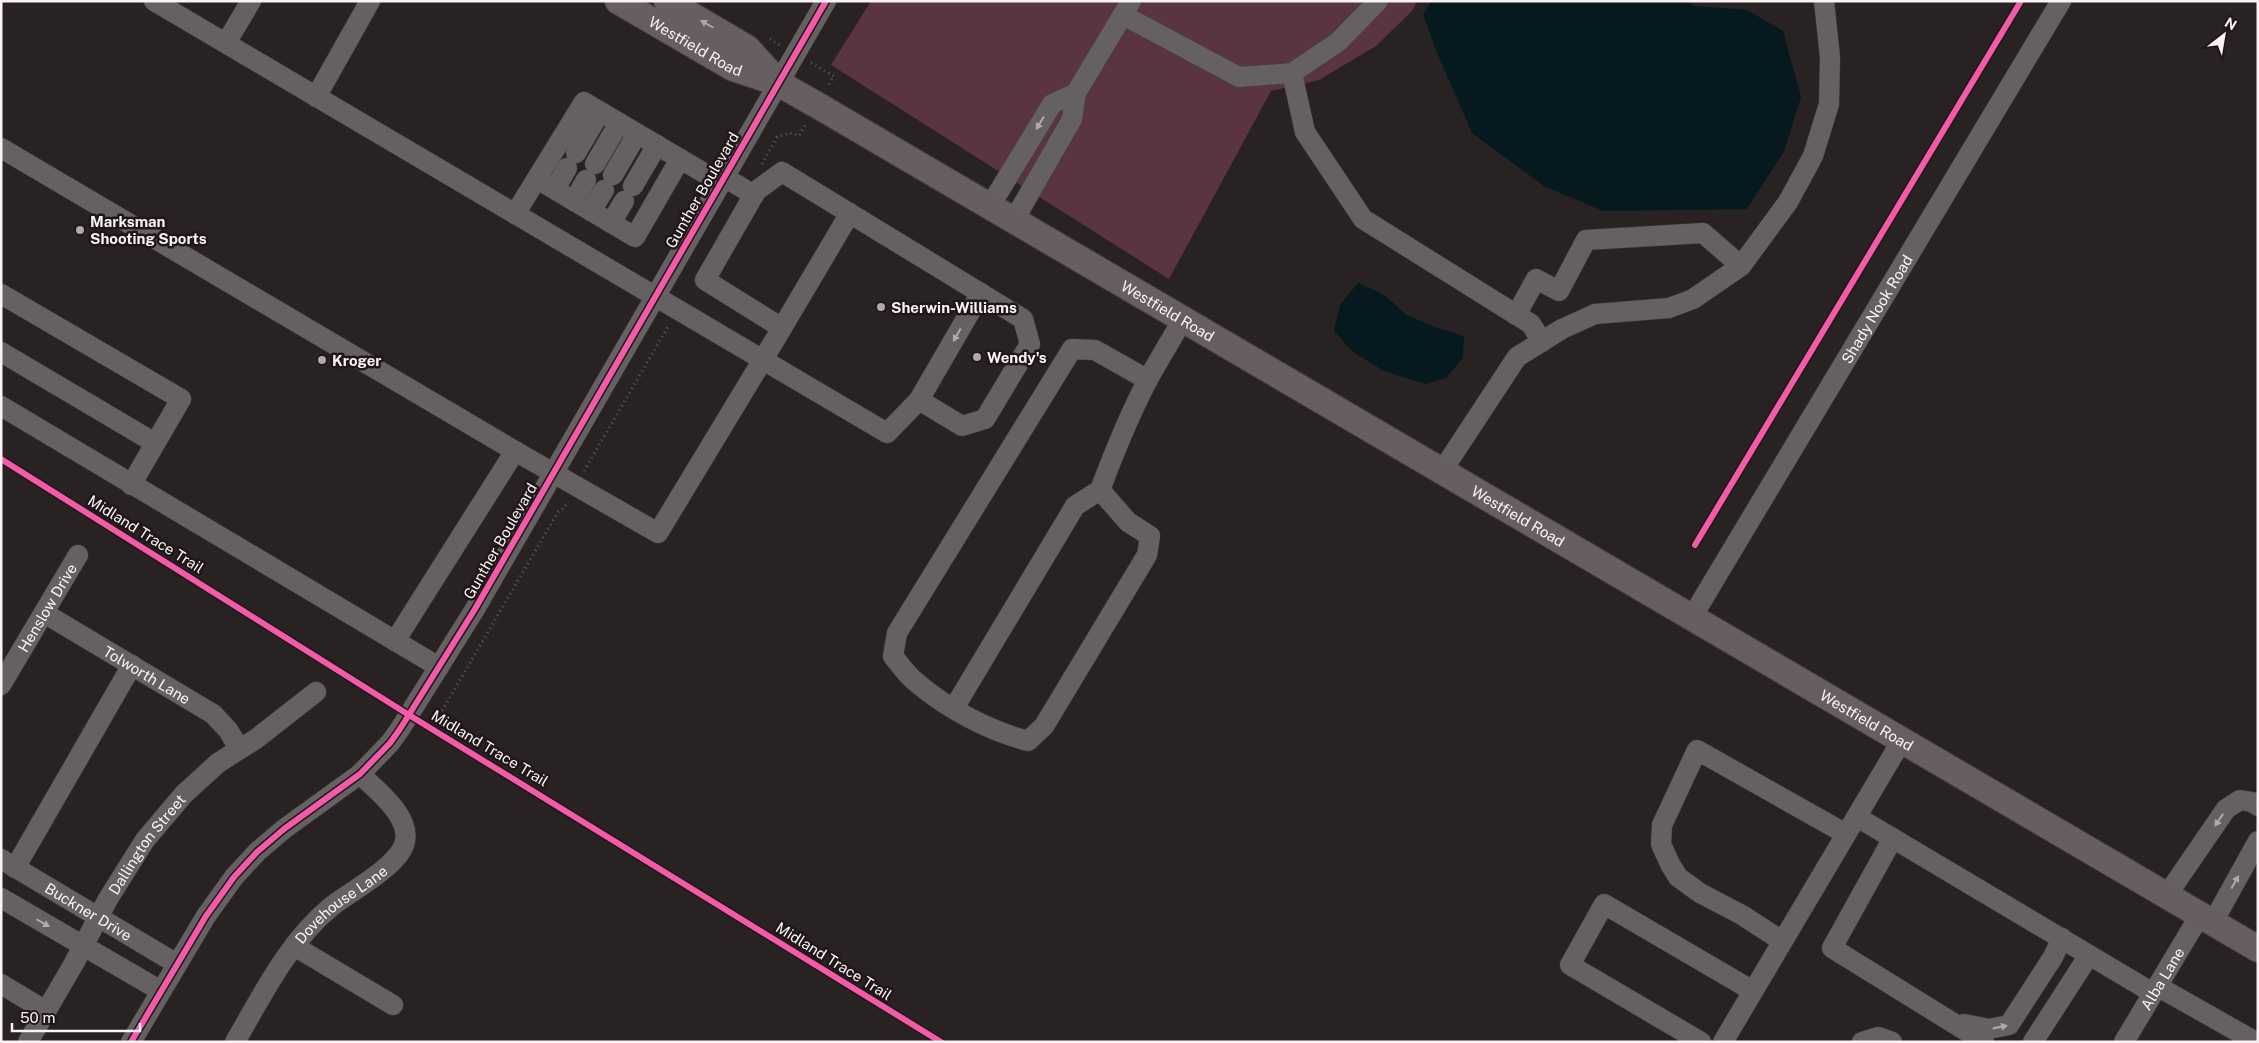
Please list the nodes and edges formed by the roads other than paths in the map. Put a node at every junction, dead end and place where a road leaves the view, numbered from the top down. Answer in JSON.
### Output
{"nodes":[{"id":1,"x":154,"y":1,"type":"edge"},
{"id":2,"x":251,"y":1,"type":"edge"},
{"id":3,"x":370,"y":1,"type":"edge"},
{"id":4,"x":618,"y":1,"type":"edge"},
{"id":5,"x":667,"y":1,"type":"edge"},
{"id":6,"x":826,"y":1,"type":"edge"},
{"id":7,"x":1824,"y":1,"type":"edge"},
{"id":8,"x":2061,"y":1,"type":"edge"},
{"id":9,"x":1372,"y":3,"type":"edge"},
{"id":10,"x":1127,"y":8,"type":"edge"},
{"id":11,"x":226,"y":43,"type":"junction"},
{"id":12,"x":1292,"y":72,"type":"junction"},
{"id":13,"x":778,"y":83,"type":"junction"},
{"id":14,"x":1076,"y":93,"type":"junction"},
{"id":15,"x":316,"y":97,"type":"junction"},
{"id":16,"x":600,"y":112,"type":"junction"},
{"id":17,"x":619,"y":123,"type":"junction"},
{"id":18,"x":638,"y":134,"type":"junction"},
{"id":19,"x":657,"y":145,"type":"junction"},
{"id":20,"x":1,"y":148,"type":"edge"},
{"id":21,"x":680,"y":159,"type":"junction"},
{"id":22,"x":537,"y":179,"type":"junction"},
{"id":23,"x":722,"y":180,"type":"junction"},
{"id":24,"x":555,"y":189,"type":"junction"},
{"id":25,"x":754,"y":195,"type":"junction"},
{"id":26,"x":574,"y":201,"type":"junction"},
{"id":27,"x":990,"y":206,"type":"junction"},
{"id":28,"x":592,"y":211,"type":"junction"},
{"id":29,"x":850,"y":213,"type":"junction"},
{"id":30,"x":515,"y":214,"type":"junction"},
{"id":31,"x":1014,"y":220,"type":"junction"},
{"id":32,"x":611,"y":223,"type":"junction"},
{"id":33,"x":1741,"y":266,"type":"junction"},
{"id":34,"x":981,"y":293,"type":"junction"},
{"id":35,"x":1,"y":294,"type":"edge"},
{"id":36,"x":656,"y":296,"type":"junction"},
{"id":37,"x":1516,"y":315,"type":"junction"},
{"id":38,"x":1183,"y":319,"type":"junction"},
{"id":39,"x":782,"y":328,"type":"junction"},
{"id":40,"x":1542,"y":342,"type":"junction"},
{"id":41,"x":1,"y":352,"type":"edge"},
{"id":42,"x":762,"y":359,"type":"junction"},
{"id":43,"x":1148,"y":380,"type":"junction"},
{"id":44,"x":919,"y":400,"type":"junction"},
{"id":45,"x":1,"y":406,"type":"edge"},
{"id":46,"x":156,"y":443,"type":"junction"},
{"id":47,"x":515,"y":451,"type":"junction"},
{"id":48,"x":1442,"y":471,"type":"junction"},
{"id":49,"x":554,"y":474,"type":"junction"},
{"id":50,"x":131,"y":485,"type":"junction"},
{"id":51,"x":1100,"y":490,"type":"junction"},
{"id":52,"x":78,"y":555,"type":"dead end"},
{"id":53,"x":44,"y":613,"type":"junction"},
{"id":54,"x":1692,"y":617,"type":"junction"},
{"id":55,"x":395,"y":641,"type":"junction"},
{"id":56,"x":132,"y":665,"type":"junction"},
{"id":57,"x":439,"y":667,"type":"junction"},
{"id":58,"x":1,"y":685,"type":"edge"},
{"id":59,"x":316,"y":692,"type":"dead end"},
{"id":60,"x":954,"y":708,"type":"junction"},
{"id":61,"x":1902,"y":740,"type":"junction"},
{"id":62,"x":239,"y":748,"type":"junction"},
{"id":63,"x":360,"y":774,"type":"junction"},
{"id":64,"x":2258,"y":806,"type":"edge"},
{"id":65,"x":1857,"y":817,"type":"junction"},
{"id":66,"x":1846,"y":834,"type":"junction"},
{"id":67,"x":1893,"y":838,"type":"junction"},
{"id":68,"x":2258,"y":841,"type":"edge"},
{"id":69,"x":8,"y":864,"type":"edge"},
{"id":70,"x":2167,"y":895,"type":"junction"},
{"id":71,"x":1,"y":898,"type":"edge"},
{"id":72,"x":98,"y":917,"type":"junction"},
{"id":73,"x":2206,"y":919,"type":"junction"},
{"id":74,"x":2062,"y":938,"type":"junction"},
{"id":75,"x":1782,"y":941,"type":"junction"},
{"id":76,"x":83,"y":946,"type":"junction"},
{"id":77,"x":294,"y":946,"type":"junction"},
{"id":78,"x":2258,"y":949,"type":"edge"},
{"id":79,"x":2089,"y":955,"type":"junction"},
{"id":80,"x":177,"y":964,"type":"junction"},
{"id":81,"x":1,"y":984,"type":"edge"},
{"id":82,"x":2155,"y":989,"type":"junction"},
{"id":83,"x":1753,"y":991,"type":"junction"},
{"id":84,"x":161,"y":992,"type":"junction"},
{"id":85,"x":393,"y":1005,"type":"dead end"},
{"id":86,"x":46,"y":1011,"type":"junction"},
{"id":87,"x":1952,"y":1022,"type":"junction"},
{"id":88,"x":28,"y":1042,"type":"edge"},
{"id":89,"x":131,"y":1042,"type":"edge"},
{"id":90,"x":235,"y":1042,"type":"edge"},
{"id":91,"x":1701,"y":1042,"type":"edge"},
{"id":92,"x":1723,"y":1042,"type":"edge"},
{"id":93,"x":1862,"y":1042,"type":"edge"},
{"id":94,"x":1892,"y":1042,"type":"edge"},
{"id":95,"x":1984,"y":1042,"type":"edge"},
{"id":96,"x":2033,"y":1042,"type":"edge"},
{"id":97,"x":2124,"y":1042,"type":"edge"},
{"id":98,"x":2256,"y":1042,"type":"edge"}],
"edges":[{"from":1,"to":11,"type":"street"},
{"from":2,"to":11,"type":"street"},
{"from":3,"to":15,"type":"street"},
{"from":4,"to":13,"type":"main road","name":"Westfield Road"},
{"from":13,"to":5,"type":"main road","name":"Westfield Road","one_way":true},
{"from":6,"to":13,"type":"street","name":"Gunther Boulevard"},
{"from":7,"to":33,"type":"street"},
{"from":8,"to":54,"type":"street","name":"Shady Nook Road"},
{"from":9,"to":12,"type":"street"},
{"from":10,"to":12,"type":"street"},
{"from":10,"to":14,"type":"street"},
{"from":11,"to":15,"type":"street"},
{"from":12,"to":37,"type":"street"},
{"from":13,"to":23,"type":"street","name":"Gunther Boulevard"},
{"from":13,"to":27,"type":"main road","name":"Westfield Road"},
{"from":14,"to":27,"type":"street","one_way":true},
{"from":14,"to":31,"type":"street"},
{"from":15,"to":30,"type":"street"},
{"from":16,"to":17,"type":"street"},
{"from":16,"to":22,"type":"street"},
{"from":16,"to":24,"type":"street"},
{"from":17,"to":18,"type":"street"},
{"from":17,"to":26,"type":"street"},
{"from":18,"to":19,"type":"street"},
{"from":18,"to":28,"type":"street"},
{"from":19,"to":21,"type":"street"},
{"from":19,"to":32,"type":"street"},
{"from":20,"to":47,"type":"street"},
{"from":21,"to":23,"type":"street"},
{"from":21,"to":32,"type":"street"},
{"from":22,"to":24,"type":"street"},
{"from":22,"to":30,"type":"street"},
{"from":23,"to":25,"type":"street"},
{"from":23,"to":36,"type":"street","name":"Gunther Boulevard"},
{"from":24,"to":26,"type":"street"},
{"from":25,"to":29,"type":"street"},
{"from":25,"to":39,"type":"street"},
{"from":26,"to":28,"type":"street"},
{"from":27,"to":31,"type":"main road","name":"Westfield Road"},
{"from":28,"to":32,"type":"street"},
{"from":29,"to":34,"type":"street"},
{"from":29,"to":39,"type":"street"},
{"from":30,"to":36,"type":"street"},
{"from":31,"to":38,"type":"main road","name":"Westfield Road"},
{"from":33,"to":37,"type":"street"},
{"from":33,"to":40,"type":"street"},
{"from":34,"to":44,"type":"street","one_way":true},
{"from":34,"to":44,"type":"street"},
{"from":35,"to":46,"type":"street"},
{"from":36,"to":42,"type":"street"},
{"from":36,"to":49,"type":"street","name":"Gunther Boulevard"},
{"from":37,"to":40,"type":"street"},
{"from":38,"to":43,"type":"street"},
{"from":38,"to":48,"type":"main road","name":"Westfield Road"},
{"from":39,"to":42,"type":"street"},
{"from":40,"to":48,"type":"street"},
{"from":41,"to":46,"type":"street"},
{"from":42,"to":44,"type":"street"},
{"from":42,"to":49,"type":"street"},
{"from":43,"to":51,"type":"street"},
{"from":43,"to":60,"type":"street"},
{"from":45,"to":50,"type":"street"},
{"from":46,"to":50,"type":"street"},
{"from":47,"to":49,"type":"street"},
{"from":47,"to":55,"type":"street"},
{"from":48,"to":54,"type":"main road","name":"Westfield Road"},
{"from":49,"to":57,"type":"street","name":"Gunther Boulevard"},
{"from":50,"to":55,"type":"street"},
{"from":51,"to":60,"type":"street"},
{"from":51,"to":60,"type":"street"},
{"from":52,"to":53,"type":"street","name":"Henslow Drive"},
{"from":53,"to":56,"type":"street","name":"Tolworth Lane"},
{"from":53,"to":58,"type":"street","name":"Henslow Drive"},
{"from":54,"to":61,"type":"main road","name":"Westfield Road"},
{"from":55,"to":57,"type":"street"},
{"from":56,"to":62,"type":"street","name":"Tolworth Lane"},
{"from":56,"to":69,"type":"street"},
{"from":57,"to":63,"type":"street","name":"Gunther Boulevard"},
{"from":59,"to":62,"type":"street","name":"Dallington Street"},
{"from":61,"to":65,"type":"street"},
{"from":61,"to":70,"type":"main road","name":"Westfield Road"},
{"from":62,"to":72,"type":"street","name":"Dallington Street"},
{"from":63,"to":77,"type":"street","name":"Dovehouse Lane"},
{"from":63,"to":80,"type":"street","name":"Gunther Boulevard"},
{"from":64,"to":70,"type":"street","one_way":true},
{"from":65,"to":66,"type":"street"},
{"from":65,"to":67,"type":"street"},
{"from":66,"to":75,"type":"street"},
{"from":66,"to":75,"type":"street"},
{"from":67,"to":74,"type":"street"},
{"from":67,"to":87,"type":"street"},
{"from":73,"to":68,"type":"street","name":"Alba Lane","one_way":true},
{"from":69,"to":72,"type":"street","name":"Buckner Drive"},
{"from":70,"to":73,"type":"main road","name":"Westfield Road"},
{"from":71,"to":76,"type":"street","one_way":true},
{"from":72,"to":76,"type":"street","name":"Dallington Street"},
{"from":72,"to":80,"type":"street","name":"Buckner Drive"},
{"from":73,"to":78,"type":"main road","name":"Westfield Road"},
{"from":73,"to":82,"type":"street","name":"Alba Lane"},
{"from":74,"to":79,"type":"street"},
{"from":87,"to":74,"type":"street","one_way":true},
{"from":75,"to":83,"type":"street"},
{"from":76,"to":84,"type":"street"},
{"from":76,"to":86,"type":"street","name":"Dallington Street"},
{"from":77,"to":85,"type":"street"},
{"from":77,"to":90,"type":"street","name":"Dovehouse Lane"},
{"from":79,"to":82,"type":"street"},
{"from":79,"to":96,"type":"street"},
{"from":80,"to":84,"type":"street","name":"Gunther Boulevard"},
{"from":81,"to":86,"type":"street"},
{"from":82,"to":97,"type":"street","name":"Alba Lane"},
{"from":82,"to":98,"type":"street"},
{"from":83,"to":91,"type":"street"},
{"from":83,"to":92,"type":"street"},
{"from":84,"to":89,"type":"street","name":"Gunther Boulevard"},
{"from":86,"to":88,"type":"street","name":"Dallington Street"},
{"from":87,"to":95,"type":"street"},
{"from":93,"to":94,"type":"street"}]}
